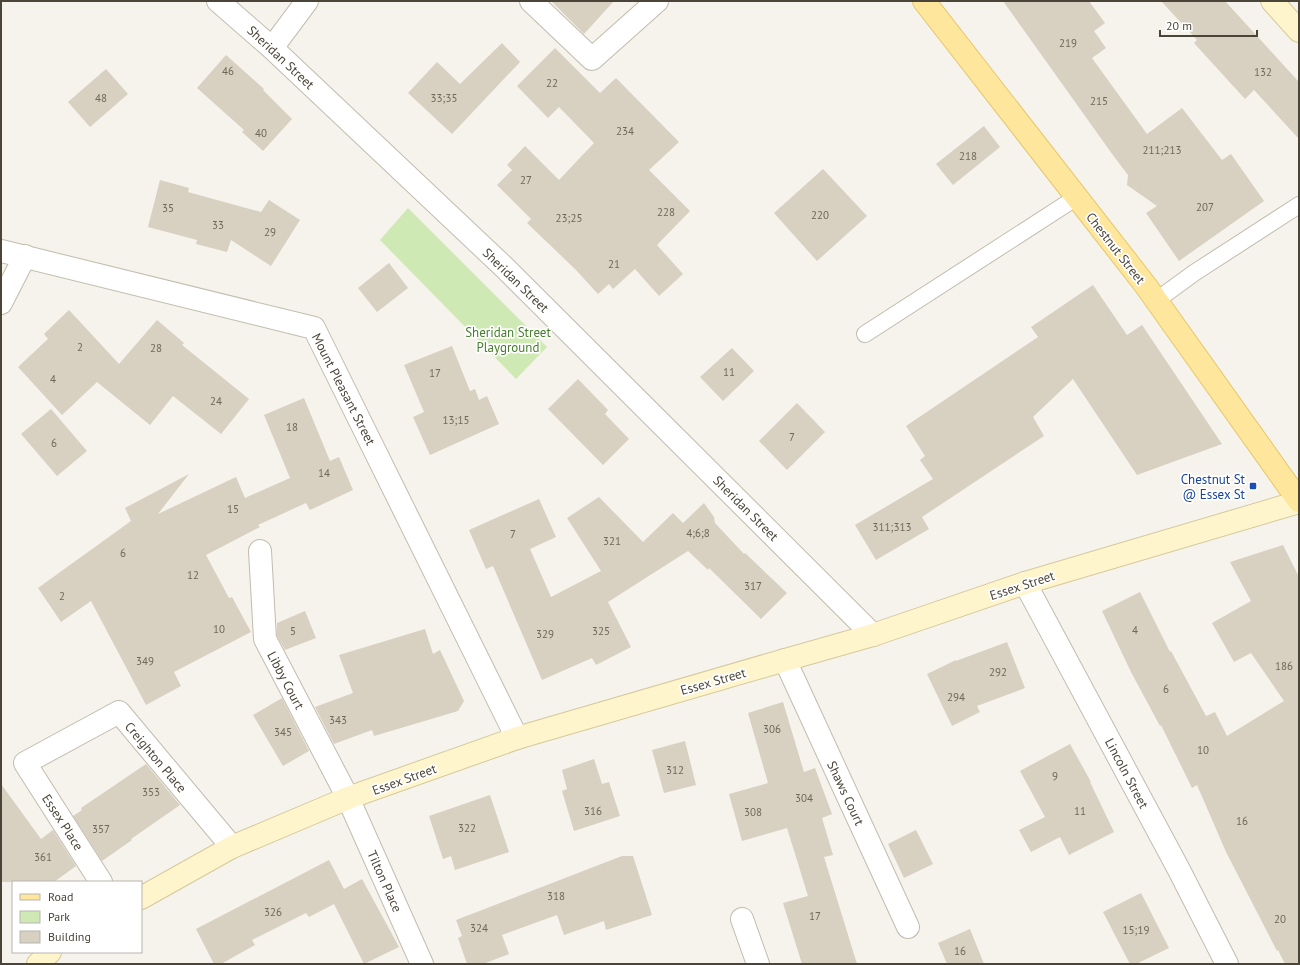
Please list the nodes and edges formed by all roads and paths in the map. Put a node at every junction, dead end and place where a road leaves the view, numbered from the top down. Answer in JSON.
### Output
{"nodes":[{"id":1,"x":218,"y":1,"type":"edge"},
{"id":2,"x":307,"y":1,"type":"edge"},
{"id":3,"x":531,"y":1,"type":"edge"},
{"id":4,"x":657,"y":1,"type":"edge"},
{"id":5,"x":924,"y":1,"type":"edge"},
{"id":6,"x":1272,"y":1,"type":"edge"},
{"id":7,"x":1299,"y":31,"type":"edge"},
{"id":8,"x":272,"y":48,"type":"junction"},
{"id":9,"x":1077,"y":197,"type":"junction"},
{"id":10,"x":1299,"y":205,"type":"edge"},
{"id":11,"x":1,"y":251,"type":"edge"},
{"id":12,"x":25,"y":256,"type":"junction"},
{"id":13,"x":1157,"y":300,"type":"junction"},
{"id":14,"x":1,"y":303,"type":"edge"},
{"id":15,"x":866,"y":334,"type":"dead end"},
{"id":16,"x":1299,"y":501,"type":"edge"},
{"id":17,"x":260,"y":551,"type":"dead end"},
{"id":18,"x":1025,"y":584,"type":"junction"},
{"id":19,"x":873,"y":635,"type":"junction"},
{"id":20,"x":785,"y":660,"type":"junction"},
{"id":21,"x":517,"y":738,"type":"junction"},
{"id":22,"x":25,"y":762,"type":"joint"},
{"id":23,"x":348,"y":798,"type":"junction"},
{"id":24,"x":232,"y":847,"type":"junction"},
{"id":25,"x":100,"y":881,"type":"edge"},
{"id":26,"x":142,"y":897,"type":"edge"},
{"id":27,"x":742,"y":919,"type":"dead end"},
{"id":28,"x":908,"y":926,"type":"dead end"},
{"id":29,"x":49,"y":953,"type":"edge"},
{"id":30,"x":38,"y":964,"type":"edge"},
{"id":31,"x":422,"y":964,"type":"edge"},
{"id":32,"x":758,"y":964,"type":"edge"},
{"id":33,"x":1227,"y":964,"type":"edge"}],
"edges":[{"from":1,"to":8,"type":"street","name":"Sheridan Street"},
{"from":2,"to":8,"type":"street"},
{"from":3,"to":4,"type":"street"},
{"from":5,"to":9,"type":"main road","name":"Chestnut Street"},
{"from":6,"to":7,"type":"main road"},
{"from":8,"to":19,"type":"street","name":"Sheridan Street"},
{"from":9,"to":13,"type":"main road","name":"Chestnut Street"},
{"from":9,"to":15,"type":"lane"},
{"from":10,"to":13,"type":"lane"},
{"from":11,"to":12,"type":"street","name":"Mount Pleasant Street"},
{"from":12,"to":14,"type":"street"},
{"from":12,"to":21,"type":"street","name":"Mount Pleasant Street"},
{"from":13,"to":16,"type":"main road","name":"Chestnut Street"},
{"from":16,"to":18,"type":"main road","name":"Essex Street"},
{"from":17,"to":23,"type":"street","name":"Libby Court"},
{"from":18,"to":19,"type":"main road","name":"Essex Street"},
{"from":18,"to":33,"type":"street","name":"Lincoln Street"},
{"from":19,"to":20,"type":"main road","name":"Essex Street"},
{"from":20,"to":21,"type":"main road","name":"Essex Street"},
{"from":20,"to":28,"type":"street","name":"Shaws Court"},
{"from":21,"to":23,"type":"main road","name":"Essex Street"},
{"from":22,"to":24,"type":"street","name":"Creighton Place"},
{"from":22,"to":25,"type":"street","name":"Essex Place"},
{"from":23,"to":24,"type":"main road","name":"Essex Street"},
{"from":23,"to":31,"type":"street","name":"Tilton Place"},
{"from":24,"to":26,"type":"main road","name":"Essex Street"},
{"from":27,"to":32,"type":"street"},
{"from":29,"to":30,"type":"main road"}]}
